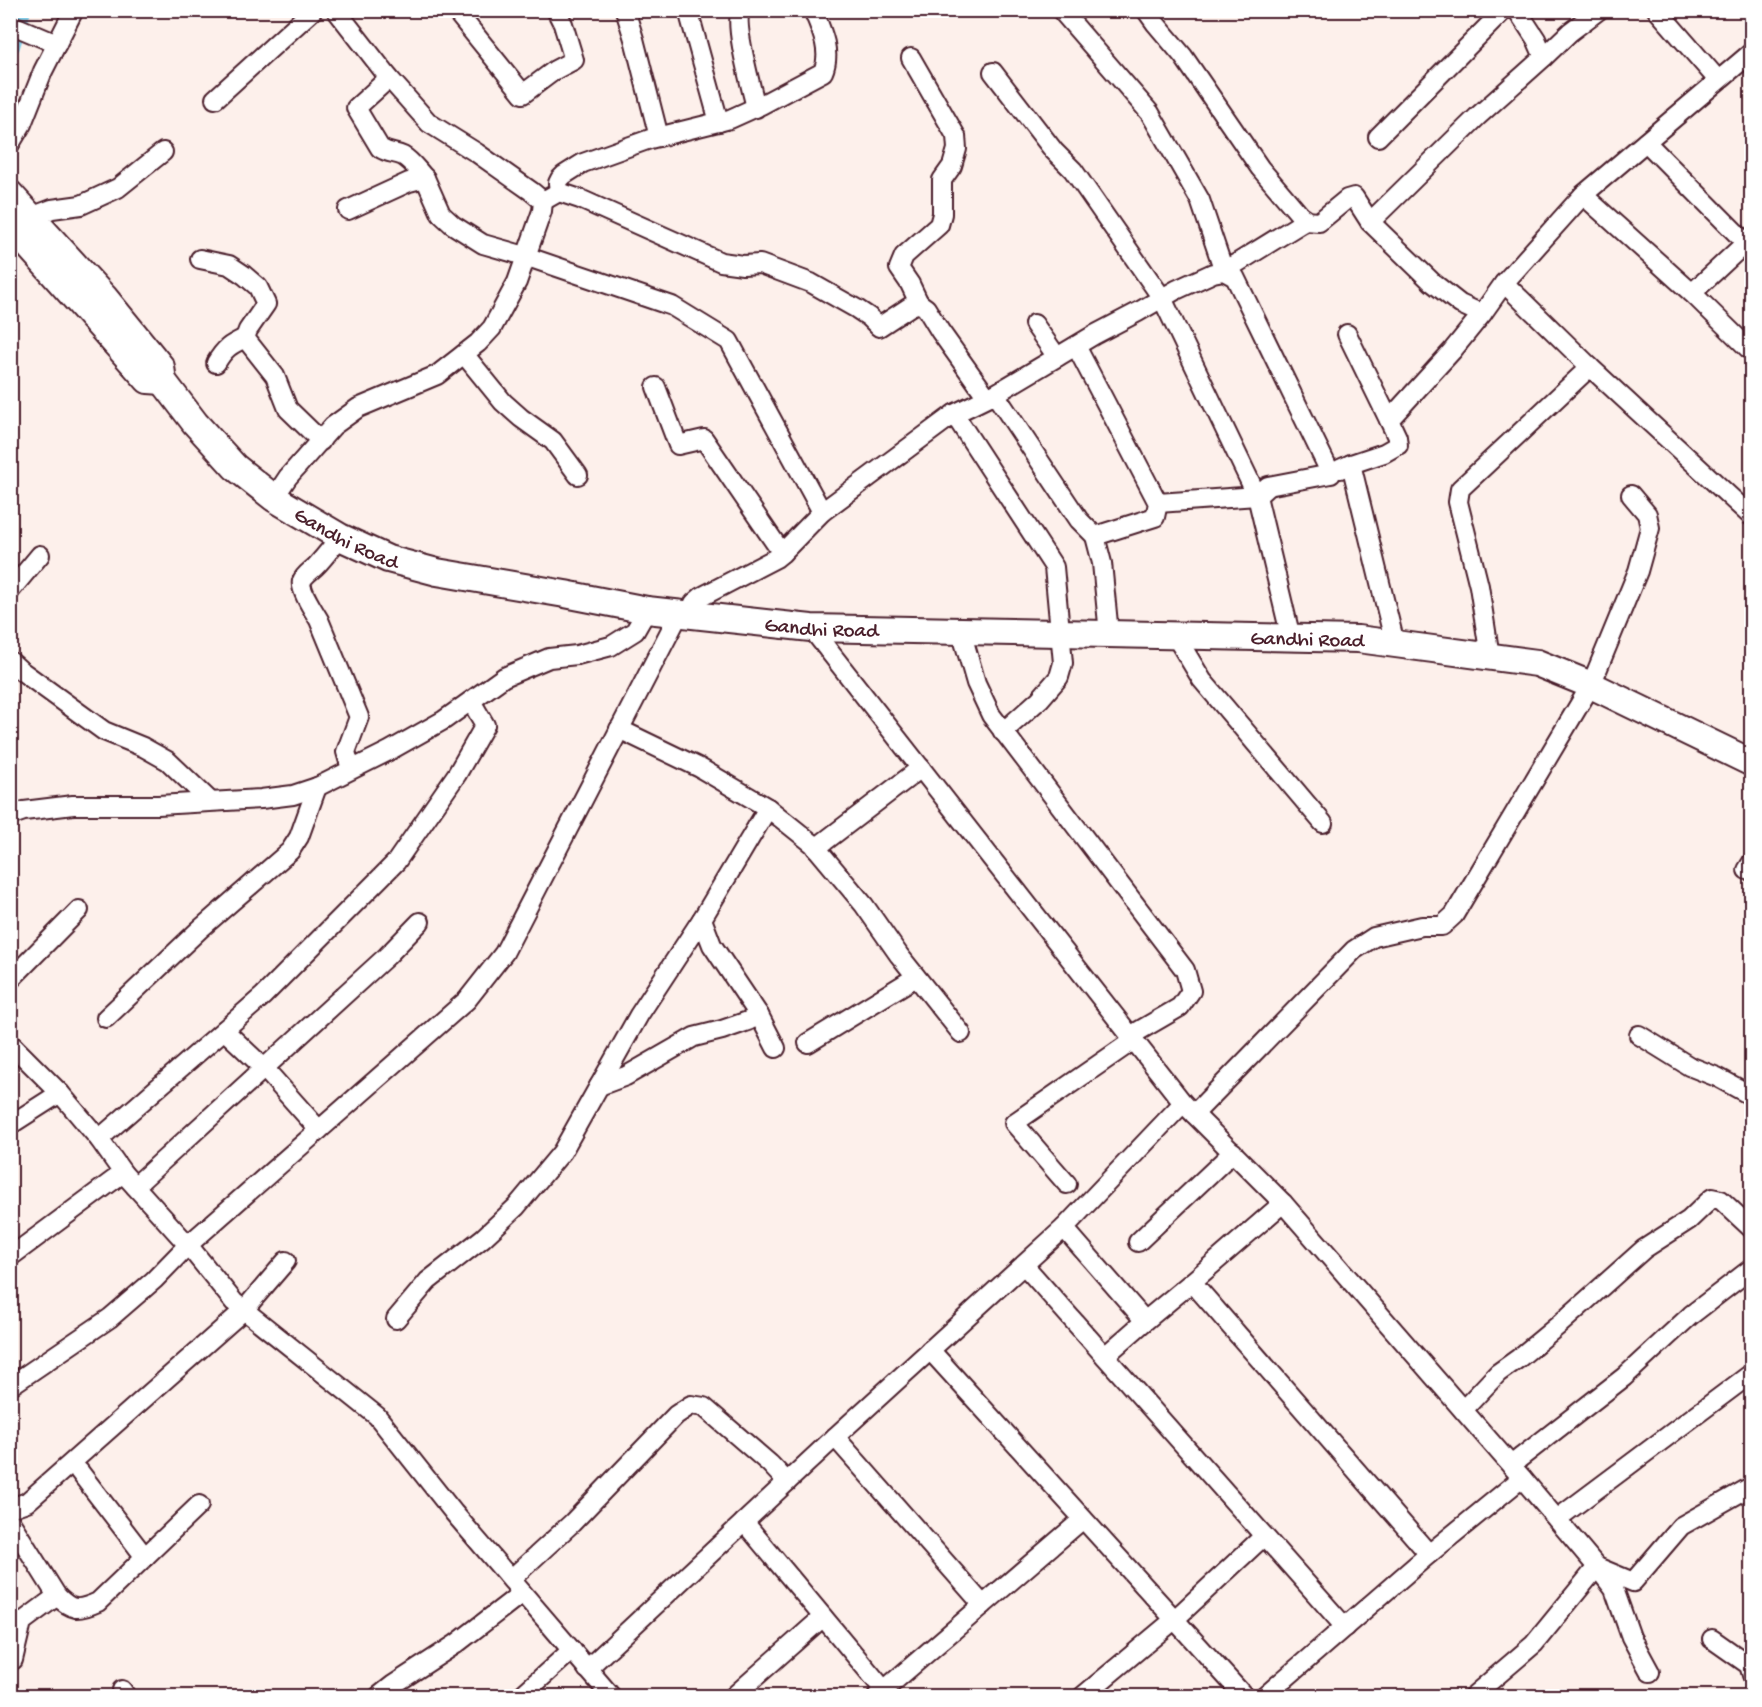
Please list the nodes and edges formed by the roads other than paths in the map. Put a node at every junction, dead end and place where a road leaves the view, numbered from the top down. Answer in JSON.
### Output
{"nodes":[{"id":1,"x":74,"y":10,"type":"edge"},
{"id":2,"x":313,"y":10,"type":"edge"},
{"id":3,"x":336,"y":10,"type":"edge"},
{"id":4,"x":455,"y":10,"type":"edge"},
{"id":5,"x":556,"y":10,"type":"edge"},
{"id":6,"x":625,"y":10,"type":"edge"},
{"id":7,"x":688,"y":10,"type":"edge"},
{"id":8,"x":741,"y":10,"type":"edge"},
{"id":9,"x":813,"y":10,"type":"edge"},
{"id":10,"x":1061,"y":10,"type":"edge"},
{"id":11,"x":1146,"y":10,"type":"edge"},
{"id":12,"x":1504,"y":10,"type":"edge"},
{"id":13,"x":1517,"y":10,"type":"edge"},
{"id":14,"x":1599,"y":10,"type":"edge"},
{"id":15,"x":1657,"y":10,"type":"edge"},
{"id":16,"x":18,"y":28,"type":"edge"},
{"id":17,"x":57,"y":44,"type":"junction"},
{"id":18,"x":1752,"y":52,"type":"edge"},
{"id":19,"x":1545,"y":57,"type":"junction"},
{"id":20,"x":911,"y":58,"type":"dead end"},
{"id":21,"x":993,"y":72,"type":"dead end"},
{"id":22,"x":389,"y":78,"type":"junction"},
{"id":23,"x":1718,"y":80,"type":"junction"},
{"id":24,"x":215,"y":99,"type":"dead end"},
{"id":25,"x":756,"y":108,"type":"junction"},
{"id":26,"x":719,"y":122,"type":"junction"},
{"id":27,"x":659,"y":136,"type":"junction"},
{"id":28,"x":1378,"y":137,"type":"dead end"},
{"id":29,"x":1646,"y":142,"type":"junction"},
{"id":30,"x":10,"y":144,"type":"edge"},
{"id":31,"x":163,"y":152,"type":"dead end"},
{"id":32,"x":424,"y":178,"type":"junction"},
{"id":33,"x":10,"y":194,"type":"edge"},
{"id":34,"x":1583,"y":195,"type":"junction"},
{"id":35,"x":551,"y":197,"type":"junction"},
{"id":36,"x":348,"y":210,"type":"dead end"},
{"id":37,"x":1304,"y":220,"type":"junction"},
{"id":38,"x":21,"y":221,"type":"edge"},
{"id":39,"x":1370,"y":222,"type":"junction"},
{"id":40,"x":1749,"y":240,"type":"edge"},
{"id":41,"x":525,"y":256,"type":"junction"},
{"id":42,"x":200,"y":259,"type":"dead end"},
{"id":43,"x":1224,"y":272,"type":"junction"},
{"id":44,"x":1504,"y":284,"type":"junction"},
{"id":45,"x":1692,"y":293,"type":"junction"},
{"id":46,"x":1162,"y":298,"type":"junction"},
{"id":47,"x":919,"y":303,"type":"junction"},
{"id":48,"x":1482,"y":314,"type":"junction"},
{"id":49,"x":1034,"y":324,"type":"dead end"},
{"id":50,"x":1347,"y":334,"type":"dead end"},
{"id":51,"x":245,"y":338,"type":"junction"},
{"id":52,"x":1076,"y":346,"type":"junction"},
{"id":53,"x":1752,"y":352,"type":"edge"},
{"id":54,"x":464,"y":354,"type":"junction"},
{"id":55,"x":1057,"y":357,"type":"junction"},
{"id":56,"x":216,"y":363,"type":"dead end"},
{"id":57,"x":1590,"y":367,"type":"junction"},
{"id":58,"x":656,"y":387,"type":"dead end"},
{"id":59,"x":991,"y":395,"type":"junction"},
{"id":60,"x":954,"y":414,"type":"junction"},
{"id":61,"x":1389,"y":420,"type":"junction"},
{"id":62,"x":321,"y":441,"type":"junction"},
{"id":63,"x":1351,"y":464,"type":"junction"},
{"id":64,"x":578,"y":474,"type":"dead end"},
{"id":65,"x":1331,"y":474,"type":"junction"},
{"id":66,"x":1631,"y":495,"type":"dead end"},
{"id":67,"x":1257,"y":496,"type":"junction"},
{"id":68,"x":274,"y":498,"type":"junction"},
{"id":69,"x":1158,"y":502,"type":"junction"},
{"id":70,"x":822,"y":512,"type":"junction"},
{"id":71,"x":1752,"y":517,"type":"edge"},
{"id":72,"x":1095,"y":536,"type":"junction"},
{"id":73,"x":340,"y":537,"type":"junction"},
{"id":74,"x":782,"y":552,"type":"junction"},
{"id":75,"x":40,"y":555,"type":"dead end"},
{"id":76,"x":14,"y":579,"type":"edge"},
{"id":77,"x":647,"y":610,"type":"junction"},
{"id":78,"x":685,"y":615,"type":"junction"},
{"id":79,"x":810,"y":628,"type":"junction"},
{"id":80,"x":961,"y":631,"type":"junction"},
{"id":81,"x":1060,"y":633,"type":"junction"},
{"id":82,"x":1109,"y":634,"type":"junction"},
{"id":83,"x":1175,"y":635,"type":"junction"},
{"id":84,"x":1291,"y":638,"type":"junction"},
{"id":85,"x":1395,"y":644,"type":"junction"},
{"id":86,"x":1490,"y":657,"type":"junction"},
{"id":87,"x":10,"y":661,"type":"edge"},
{"id":88,"x":1591,"y":685,"type":"junction"},
{"id":89,"x":471,"y":701,"type":"junction"},
{"id":90,"x":619,"y":729,"type":"junction"},
{"id":91,"x":1003,"y":732,"type":"junction"},
{"id":92,"x":1752,"y":763,"type":"edge"},
{"id":93,"x":921,"y":768,"type":"junction"},
{"id":94,"x":351,"y":769,"type":"junction"},
{"id":95,"x":316,"y":787,"type":"junction"},
{"id":96,"x":210,"y":801,"type":"junction"},
{"id":97,"x":768,"y":808,"type":"junction"},
{"id":98,"x":10,"y":816,"type":"edge"},
{"id":99,"x":1323,"y":823,"type":"dead end"},
{"id":100,"x":816,"y":848,"type":"junction"},
{"id":101,"x":79,"y":910,"type":"dead end"},
{"id":102,"x":702,"y":919,"type":"junction"},
{"id":103,"x":420,"y":922,"type":"dead end"},
{"id":104,"x":916,"y":977,"type":"junction"},
{"id":105,"x":10,"y":980,"type":"edge"},
{"id":106,"x":759,"y":1015,"type":"junction"},
{"id":107,"x":106,"y":1018,"type":"dead end"},
{"id":108,"x":224,"y":1030,"type":"junction"},
{"id":109,"x":961,"y":1033,"type":"dead end"},
{"id":110,"x":1639,"y":1035,"type":"dead end"},
{"id":111,"x":1132,"y":1038,"type":"junction"},
{"id":112,"x":10,"y":1043,"type":"edge"},
{"id":113,"x":808,"y":1043,"type":"dead end"},
{"id":114,"x":777,"y":1047,"type":"dead end"},
{"id":115,"x":264,"y":1068,"type":"junction"},
{"id":116,"x":599,"y":1086,"type":"junction"},
{"id":117,"x":60,"y":1093,"type":"junction"},
{"id":118,"x":1752,"y":1096,"type":"edge"},
{"id":119,"x":1188,"y":1109,"type":"junction"},
{"id":120,"x":10,"y":1125,"type":"edge"},
{"id":121,"x":319,"y":1130,"type":"junction"},
{"id":122,"x":99,"y":1139,"type":"junction"},
{"id":123,"x":1233,"y":1152,"type":"junction"},
{"id":124,"x":129,"y":1179,"type":"junction"},
{"id":125,"x":1066,"y":1184,"type":"dead end"},
{"id":126,"x":1283,"y":1203,"type":"junction"},
{"id":127,"x":1064,"y":1228,"type":"junction"},
{"id":128,"x":1752,"y":1229,"type":"edge"},
{"id":129,"x":1137,"y":1242,"type":"dead end"},
{"id":130,"x":188,"y":1245,"type":"junction"},
{"id":131,"x":10,"y":1257,"type":"edge"},
{"id":132,"x":286,"y":1261,"type":"dead end"},
{"id":133,"x":1024,"y":1265,"type":"junction"},
{"id":134,"x":1752,"y":1268,"type":"edge"},
{"id":135,"x":1192,"y":1282,"type":"junction"},
{"id":136,"x":244,"y":1310,"type":"junction"},
{"id":137,"x":396,"y":1319,"type":"dead end"},
{"id":138,"x":1145,"y":1321,"type":"junction"},
{"id":139,"x":930,"y":1350,"type":"junction"},
{"id":140,"x":1105,"y":1356,"type":"junction"},
{"id":141,"x":1752,"y":1373,"type":"edge"},
{"id":142,"x":10,"y":1386,"type":"edge"},
{"id":143,"x":1462,"y":1410,"type":"junction"},
{"id":144,"x":835,"y":1437,"type":"junction"},
{"id":145,"x":79,"y":1471,"type":"dead end"},
{"id":146,"x":1516,"y":1472,"type":"junction"},
{"id":147,"x":787,"y":1482,"type":"junction"},
{"id":148,"x":1752,"y":1486,"type":"edge"},
{"id":149,"x":199,"y":1505,"type":"dead end"},
{"id":150,"x":10,"y":1508,"type":"edge"},
{"id":151,"x":1083,"y":1518,"type":"junction"},
{"id":152,"x":1557,"y":1519,"type":"junction"},
{"id":153,"x":10,"y":1521,"type":"edge"},
{"id":154,"x":744,"y":1522,"type":"junction"},
{"id":155,"x":1264,"y":1536,"type":"junction"},
{"id":156,"x":1429,"y":1554,"type":"junction"},
{"id":157,"x":145,"y":1557,"type":"junction"},
{"id":158,"x":1597,"y":1567,"type":"junction"},
{"id":159,"x":517,"y":1586,"type":"junction"},
{"id":160,"x":57,"y":1596,"type":"junction"},
{"id":161,"x":983,"y":1605,"type":"junction"},
{"id":162,"x":823,"y":1617,"type":"junction"},
{"id":163,"x":1174,"y":1620,"type":"junction"},
{"id":164,"x":1344,"y":1627,"type":"junction"},
{"id":165,"x":1712,"y":1639,"type":"dead end"},
{"id":166,"x":572,"y":1650,"type":"junction"},
{"id":167,"x":11,"y":1663,"type":"edge"},
{"id":168,"x":587,"y":1669,"type":"junction"},
{"id":169,"x":1650,"y":1672,"type":"dead end"},
{"id":170,"x":1752,"y":1675,"type":"edge"},
{"id":171,"x":880,"y":1694,"type":"edge"},
{"id":172,"x":380,"y":1696,"type":"edge"},
{"id":173,"x":521,"y":1696,"type":"edge"},
{"id":174,"x":611,"y":1696,"type":"edge"},
{"id":175,"x":734,"y":1696,"type":"edge"},
{"id":176,"x":1083,"y":1696,"type":"edge"},
{"id":177,"x":1244,"y":1696,"type":"edge"},
{"id":178,"x":1265,"y":1696,"type":"edge"},
{"id":179,"x":1473,"y":1696,"type":"edge"}],
"edges":[{"from":1,"to":17,"type":"street"},
{"from":2,"to":24,"type":"street"},
{"from":3,"to":22,"type":"street"},
{"from":4,"to":5,"type":"street"},
{"from":6,"to":27,"type":"street"},
{"from":7,"to":26,"type":"street"},
{"from":8,"to":25,"type":"street"},
{"from":9,"to":25,"type":"street"},
{"from":10,"to":43,"type":"street"},
{"from":11,"to":37,"type":"street"},
{"from":12,"to":28,"type":"street"},
{"from":13,"to":19,"type":"street"},
{"from":14,"to":19,"type":"street"},
{"from":15,"to":23,"type":"street"},
{"from":16,"to":17,"type":"street"},
{"from":17,"to":30,"type":"street"},
{"from":18,"to":23,"type":"street"},
{"from":19,"to":39,"type":"street"},
{"from":20,"to":47,"type":"street"},
{"from":21,"to":46,"type":"street"},
{"from":22,"to":32,"type":"street"},
{"from":22,"to":35,"type":"street"},
{"from":23,"to":29,"type":"street"},
{"from":25,"to":26,"type":"street"},
{"from":26,"to":27,"type":"street"},
{"from":27,"to":35,"type":"street"},
{"from":29,"to":34,"type":"street"},
{"from":29,"to":40,"type":"street"},
{"from":31,"to":38,"type":"street"},
{"from":32,"to":36,"type":"street"},
{"from":32,"to":41,"type":"street"},
{"from":33,"to":38,"type":"main road","name":"Gandhi Road"},
{"from":34,"to":44,"type":"street"},
{"from":34,"to":45,"type":"street"},
{"from":35,"to":41,"type":"street"},
{"from":35,"to":47,"type":"street"},
{"from":37,"to":39,"type":"street"},
{"from":37,"to":43,"type":"street"},
{"from":38,"to":68,"type":"main road","name":"Gandhi Road"},
{"from":39,"to":48,"type":"street"},
{"from":40,"to":45,"type":"street"},
{"from":41,"to":54,"type":"street"},
{"from":41,"to":70,"type":"street"},
{"from":42,"to":51,"type":"street"},
{"from":43,"to":46,"type":"street"},
{"from":43,"to":65,"type":"street"},
{"from":44,"to":48,"type":"street"},
{"from":44,"to":57,"type":"street"},
{"from":45,"to":53,"type":"street"},
{"from":46,"to":52,"type":"street"},
{"from":46,"to":67,"type":"street"},
{"from":47,"to":59,"type":"street"},
{"from":48,"to":61,"type":"street"},
{"from":49,"to":55,"type":"street"},
{"from":50,"to":61,"type":"street"},
{"from":51,"to":56,"type":"street"},
{"from":51,"to":62,"type":"street"},
{"from":52,"to":55,"type":"street"},
{"from":52,"to":69,"type":"street"},
{"from":54,"to":62,"type":"street"},
{"from":54,"to":64,"type":"street"},
{"from":55,"to":59,"type":"street"},
{"from":57,"to":71,"type":"street"},
{"from":57,"to":86,"type":"street"},
{"from":58,"to":74,"type":"street"},
{"from":59,"to":60,"type":"street"},
{"from":59,"to":72,"type":"street"},
{"from":60,"to":70,"type":"street"},
{"from":60,"to":81,"type":"street"},
{"from":61,"to":63,"type":"street"},
{"from":62,"to":68,"type":"street"},
{"from":63,"to":65,"type":"street"},
{"from":63,"to":85,"type":"street"},
{"from":65,"to":67,"type":"street"},
{"from":66,"to":88,"type":"street"},
{"from":67,"to":69,"type":"street"},
{"from":67,"to":84,"type":"street"},
{"from":68,"to":73,"type":"main road","name":"Gandhi Road"},
{"from":69,"to":72,"type":"street"},
{"from":70,"to":74,"type":"street"},
{"from":72,"to":82,"type":"street"},
{"from":73,"to":77,"type":"main road","name":"Gandhi Road"},
{"from":73,"to":94,"type":"street"},
{"from":74,"to":78,"type":"street"},
{"from":75,"to":76,"type":"street"},
{"from":77,"to":78,"type":"main road","name":"Gandhi Road"},
{"from":77,"to":89,"type":"street"},
{"from":78,"to":79,"type":"main road","name":"Gandhi Road"},
{"from":78,"to":90,"type":"street"},
{"from":79,"to":80,"type":"main road","name":"Gandhi Road"},
{"from":79,"to":93,"type":"street"},
{"from":80,"to":81,"type":"main road","name":"Gandhi Road"},
{"from":80,"to":91,"type":"street"},
{"from":81,"to":82,"type":"main road","name":"Gandhi Road"},
{"from":81,"to":91,"type":"street"},
{"from":82,"to":83,"type":"main road","name":"Gandhi Road"},
{"from":83,"to":84,"type":"main road","name":"Gandhi Road"},
{"from":83,"to":99,"type":"street"},
{"from":84,"to":85,"type":"main road","name":"Gandhi Road"},
{"from":85,"to":86,"type":"main road","name":"Gandhi Road"},
{"from":86,"to":88,"type":"main road","name":"Gandhi Road"},
{"from":87,"to":96,"type":"street"},
{"from":88,"to":92,"type":"main road","name":"Gandhi Road"},
{"from":88,"to":119,"type":"street"},
{"from":89,"to":94,"type":"street"},
{"from":89,"to":108,"type":"street"},
{"from":90,"to":97,"type":"street"},
{"from":90,"to":121,"type":"street"},
{"from":91,"to":111,"type":"street"},
{"from":93,"to":100,"type":"street"},
{"from":93,"to":111,"type":"street"},
{"from":94,"to":95,"type":"street"},
{"from":95,"to":96,"type":"street"},
{"from":95,"to":107,"type":"street"},
{"from":96,"to":98,"type":"street"},
{"from":97,"to":100,"type":"street"},
{"from":97,"to":102,"type":"street"},
{"from":100,"to":104,"type":"street"},
{"from":101,"to":105,"type":"street"},
{"from":102,"to":106,"type":"street"},
{"from":102,"to":116,"type":"street"},
{"from":103,"to":115,"type":"street"},
{"from":104,"to":109,"type":"street"},
{"from":104,"to":113,"type":"street"},
{"from":106,"to":114,"type":"street"},
{"from":106,"to":116,"type":"street"},
{"from":108,"to":115,"type":"street"},
{"from":108,"to":122,"type":"street"},
{"from":110,"to":118,"type":"street"},
{"from":111,"to":119,"type":"street"},
{"from":111,"to":125,"type":"street"},
{"from":112,"to":117,"type":"street"},
{"from":115,"to":121,"type":"street"},
{"from":115,"to":124,"type":"street"},
{"from":116,"to":137,"type":"street"},
{"from":117,"to":120,"type":"street"},
{"from":117,"to":122,"type":"street"},
{"from":119,"to":123,"type":"street"},
{"from":119,"to":127,"type":"street"},
{"from":121,"to":130,"type":"street"},
{"from":122,"to":124,"type":"street"},
{"from":123,"to":126,"type":"street"},
{"from":123,"to":129,"type":"street"},
{"from":124,"to":130,"type":"street"},
{"from":124,"to":131,"type":"street"},
{"from":126,"to":135,"type":"street"},
{"from":126,"to":143,"type":"street"},
{"from":127,"to":133,"type":"street"},
{"from":127,"to":138,"type":"street"},
{"from":128,"to":143,"type":"street"},
{"from":130,"to":136,"type":"street"},
{"from":130,"to":142,"type":"street"},
{"from":132,"to":136,"type":"street"},
{"from":133,"to":139,"type":"street"},
{"from":133,"to":140,"type":"street"},
{"from":134,"to":146,"type":"street"},
{"from":135,"to":138,"type":"street"},
{"from":135,"to":156,"type":"street"},
{"from":136,"to":150,"type":"street"},
{"from":136,"to":159,"type":"street"},
{"from":138,"to":140,"type":"street"},
{"from":139,"to":144,"type":"street"},
{"from":139,"to":151,"type":"street"},
{"from":140,"to":155,"type":"street"},
{"from":141,"to":152,"type":"street"},
{"from":143,"to":146,"type":"street"},
{"from":144,"to":147,"type":"street"},
{"from":144,"to":161,"type":"street"},
{"from":145,"to":157,"type":"street"},
{"from":146,"to":152,"type":"street"},
{"from":146,"to":156,"type":"street"},
{"from":147,"to":154,"type":"street"},
{"from":147,"to":159,"type":"street"},
{"from":148,"to":158,"type":"street"},
{"from":149,"to":157,"type":"street"},
{"from":151,"to":161,"type":"street"},
{"from":151,"to":163,"type":"street"},
{"from":152,"to":158,"type":"street"},
{"from":153,"to":160,"type":"street"},
{"from":154,"to":162,"type":"street"},
{"from":154,"to":168,"type":"street"},
{"from":155,"to":163,"type":"street"},
{"from":155,"to":164,"type":"street"},
{"from":156,"to":164,"type":"street"},
{"from":157,"to":160,"type":"street"},
{"from":158,"to":169,"type":"street"},
{"from":158,"to":179,"type":"street"},
{"from":159,"to":166,"type":"street"},
{"from":159,"to":172,"type":"street"},
{"from":160,"to":167,"type":"street"},
{"from":161,"to":171,"type":"street"},
{"from":162,"to":171,"type":"street"},
{"from":162,"to":175,"type":"street"},
{"from":163,"to":176,"type":"street"},
{"from":163,"to":177,"type":"street"},
{"from":164,"to":178,"type":"street"},
{"from":165,"to":170,"type":"street"},
{"from":166,"to":168,"type":"street"},
{"from":166,"to":173,"type":"street"},
{"from":168,"to":174,"type":"street"}]}
